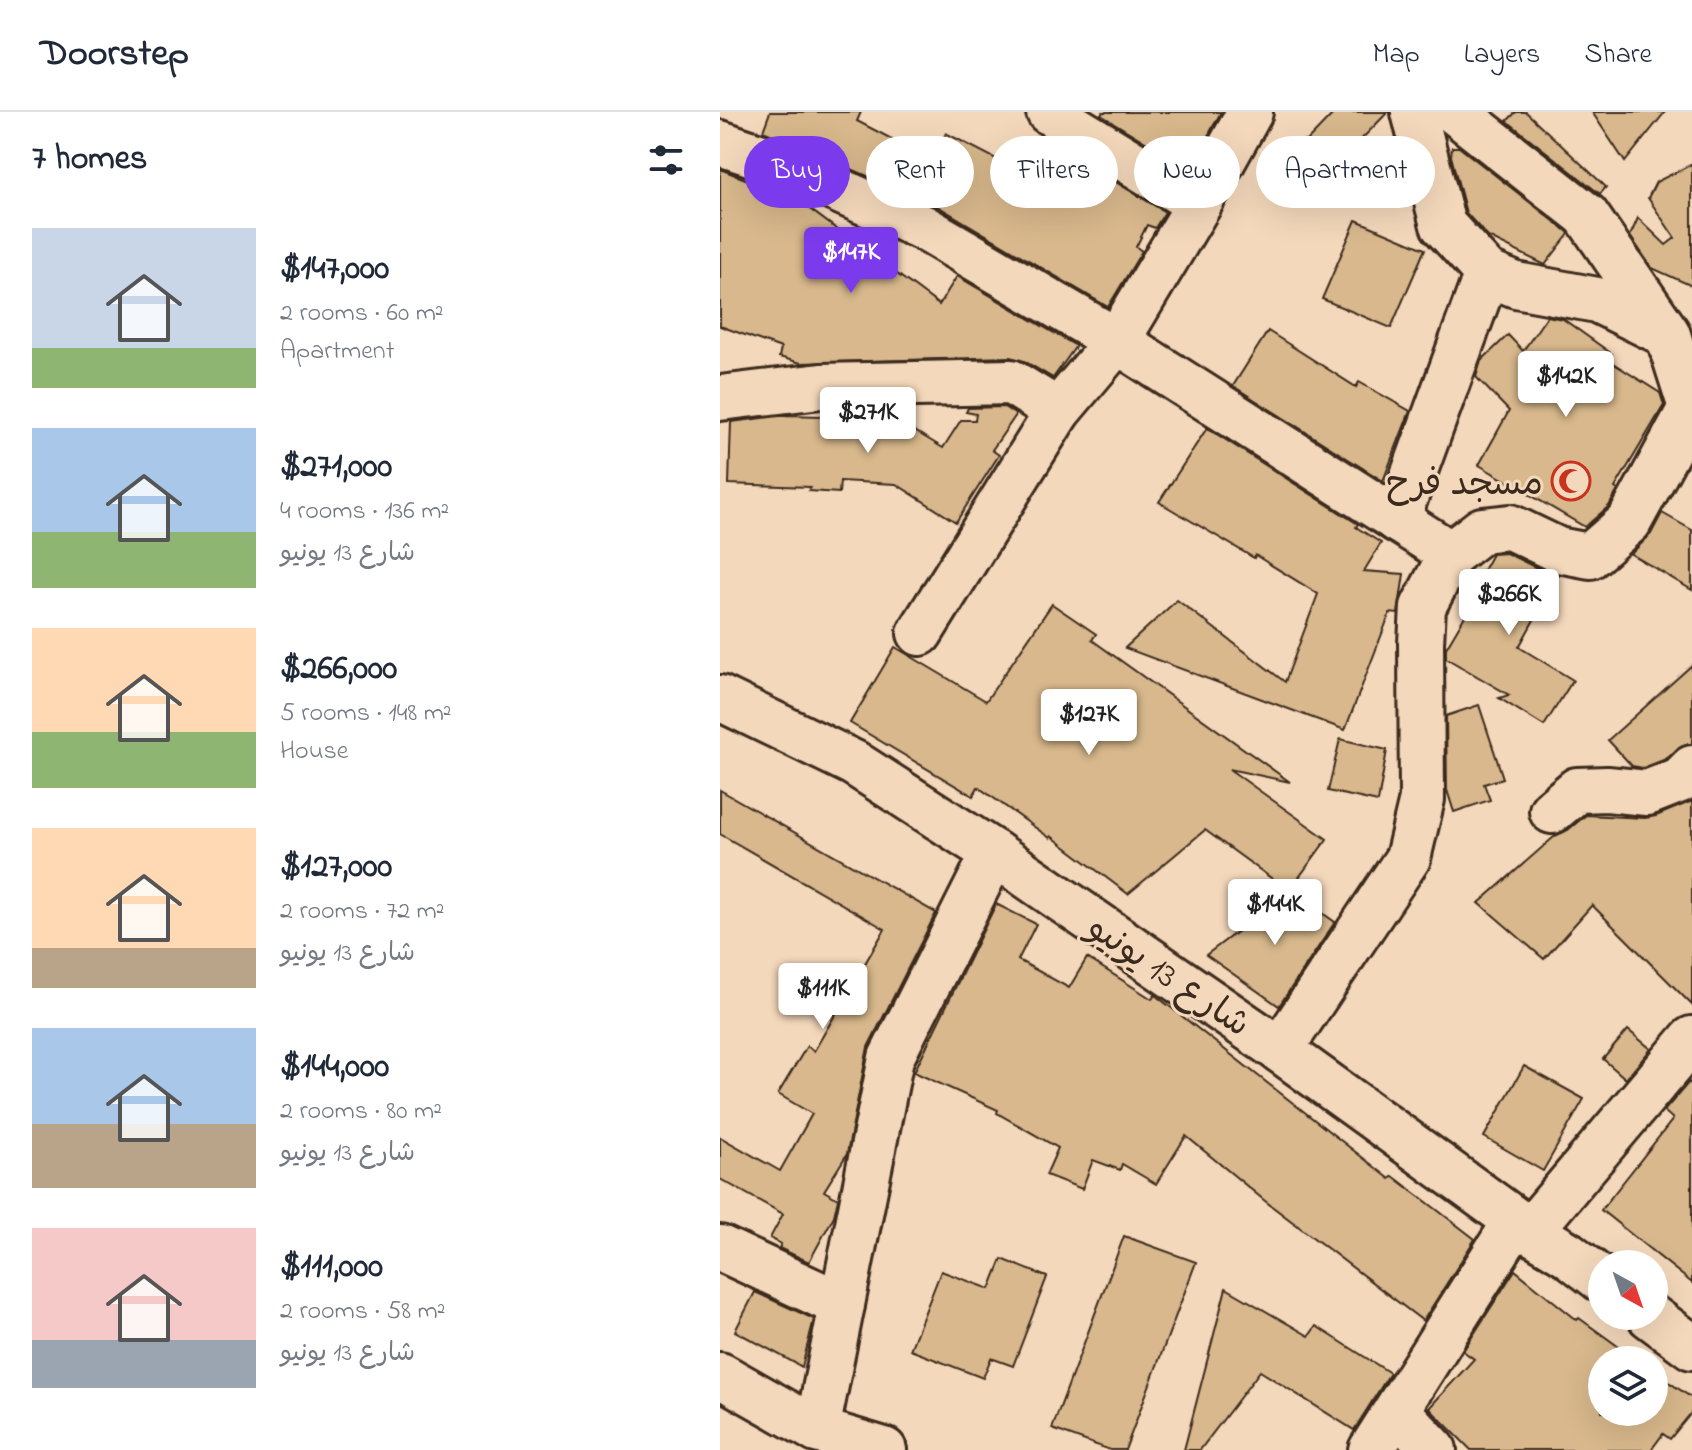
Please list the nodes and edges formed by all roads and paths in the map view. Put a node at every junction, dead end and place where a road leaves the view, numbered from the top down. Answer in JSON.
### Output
{"nodes":[{"id":1,"x":1049,"y":112,"type":"edge"},
{"id":2,"x":1250,"y":112,"type":"edge"},
{"id":3,"x":1414,"y":112,"type":"edge"},
{"id":4,"x":1455,"y":112,"type":"edge"},
{"id":5,"x":1237,"y":136,"type":"edge"},
{"id":6,"x":720,"y":143,"type":"edge"},
{"id":7,"x":1134,"y":164,"type":"edge"},
{"id":8,"x":1197,"y":208,"type":"edge"},
{"id":9,"x":1487,"y":273,"type":"junction"},
{"id":10,"x":1668,"y":335,"type":"junction"},
{"id":11,"x":1117,"y":341,"type":"junction"},
{"id":12,"x":720,"y":398,"type":"edge"},
{"id":13,"x":1692,"y":410,"type":"edge"},
{"id":14,"x":1058,"y":411,"type":"junction"},
{"id":15,"x":1397,"y":520,"type":"junction"},
{"id":16,"x":1451,"y":554,"type":"junction"},
{"id":17,"x":920,"y":633,"type":"dead end"},
{"id":18,"x":720,"y":698,"type":"edge"},
{"id":19,"x":1692,"y":768,"type":"edge"},
{"id":20,"x":1552,"y":811,"type":"dead end"},
{"id":21,"x":994,"y":853,"type":"junction"},
{"id":22,"x":1692,"y":1039,"type":"edge"},
{"id":23,"x":1280,"y":1050,"type":"junction"},
{"id":24,"x":1523,"y":1226,"type":"junction"},
{"id":25,"x":720,"y":1248,"type":"edge"},
{"id":26,"x":1588,"y":1269,"type":"edge"},
{"id":27,"x":842,"y":1305,"type":"junction"},
{"id":28,"x":1668,"y":1329,"type":"edge"},
{"id":29,"x":1692,"y":1347,"type":"edge"},
{"id":30,"x":720,"y":1375,"type":"edge"},
{"id":31,"x":1397,"y":1411,"type":"junction"},
{"id":32,"x":817,"y":1430,"type":"junction"},
{"id":33,"x":884,"y":1450,"type":"edge"},
{"id":34,"x":1371,"y":1450,"type":"edge"},
{"id":35,"x":1434,"y":1450,"type":"edge"}],
"edges":[{"from":1,"to":7,"type":"street"},
{"from":2,"to":5,"type":"street"},
{"from":3,"to":9,"type":"street"},
{"from":4,"to":10,"type":"street"},
{"from":6,"to":11,"type":"street"},
{"from":8,"to":11,"type":"street"},
{"from":9,"to":10,"type":"street"},
{"from":9,"to":15,"type":"street"},
{"from":10,"to":13,"type":"street"},
{"from":11,"to":14,"type":"street"},
{"from":11,"to":15,"type":"street"},
{"from":12,"to":14,"type":"street"},
{"from":13,"to":16,"type":"street"},
{"from":14,"to":17,"type":"street"},
{"from":15,"to":16,"type":"street"},
{"from":16,"to":23,"type":"street"},
{"from":18,"to":21,"type":"street","name":"شارع 13 يونيو"},
{"from":19,"to":20,"type":"street"},
{"from":21,"to":23,"type":"street","name":"شارع 13 يونيو"},
{"from":21,"to":27,"type":"street"},
{"from":22,"to":24,"type":"street"},
{"from":23,"to":24,"type":"street","name":"شارع 13 يونيو"},
{"from":24,"to":26,"type":"street","name":"شارع 13 يونيو"},
{"from":24,"to":31,"type":"street"},
{"from":25,"to":27,"type":"street"},
{"from":27,"to":32,"type":"street"},
{"from":28,"to":29,"type":"street"},
{"from":30,"to":32,"type":"street"},
{"from":31,"to":34,"type":"street"},
{"from":31,"to":35,"type":"street"},
{"from":32,"to":33,"type":"street"}]}
